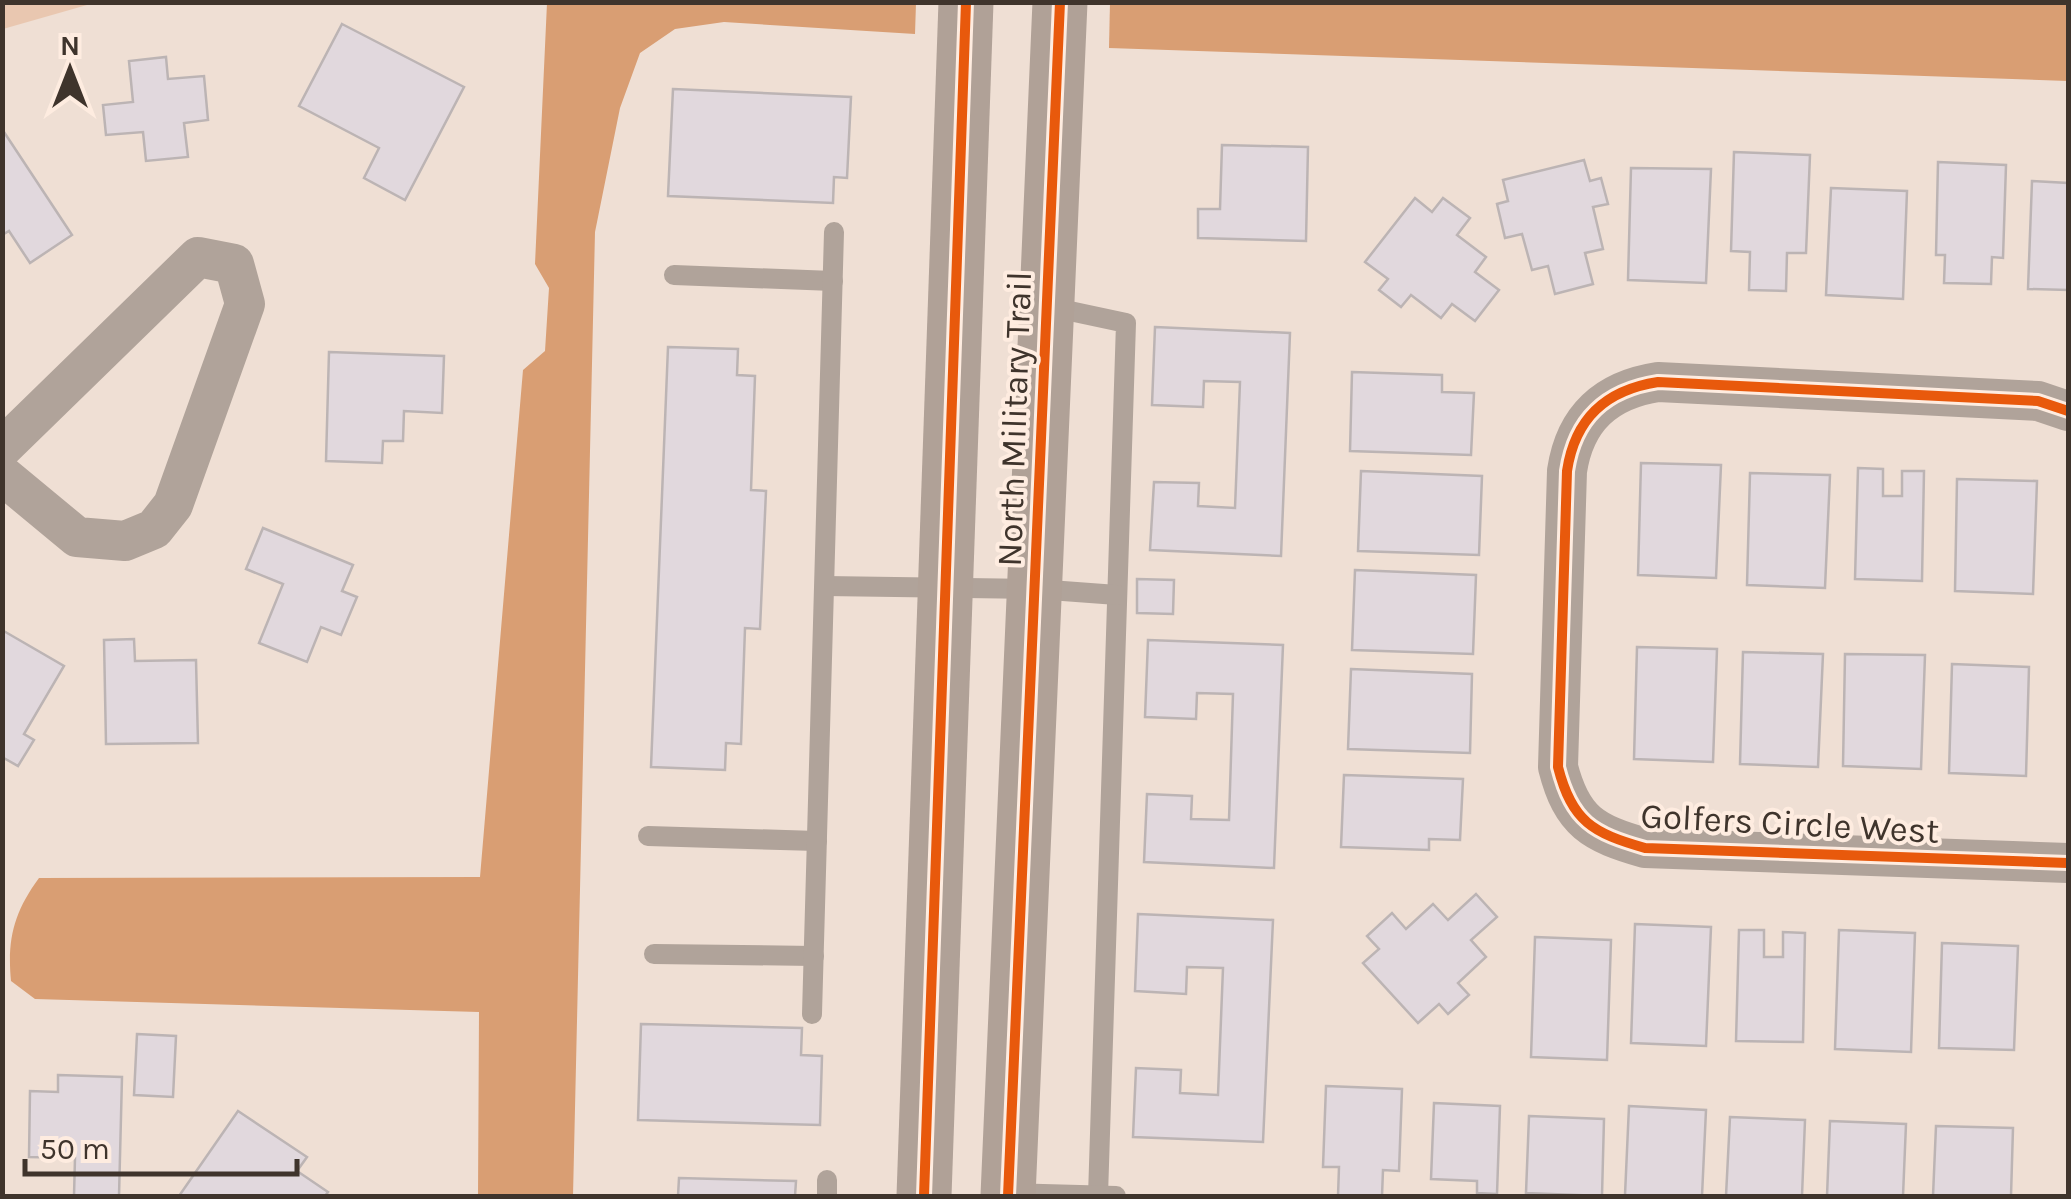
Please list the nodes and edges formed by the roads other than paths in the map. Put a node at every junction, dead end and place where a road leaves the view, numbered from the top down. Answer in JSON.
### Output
{"nodes":[{"id":1,"x":966,"y":2,"type":"edge"},
{"id":2,"x":1060,"y":2,"type":"edge"},
{"id":3,"x":834,"y":232,"type":"dead end"},
{"id":4,"x":674,"y":275,"type":"dead end"},
{"id":5,"x":833,"y":281,"type":"junction"},
{"id":6,"x":1044,"y":306,"type":"junction"},
{"id":7,"x":2068,"y":411,"type":"edge"},
{"id":8,"x":2,"y":448,"type":"edge"},
{"id":9,"x":2,"y":475,"type":"edge"},
{"id":10,"x":824,"y":586,"type":"junction"},
{"id":11,"x":1036,"y":589,"type":"junction"},
{"id":12,"x":948,"y":590,"type":"junction"},
{"id":13,"x":1117,"y":596,"type":"junction"},
{"id":14,"x":648,"y":836,"type":"dead end"},
{"id":15,"x":817,"y":840,"type":"junction"},
{"id":16,"x":2068,"y":863,"type":"edge"},
{"id":17,"x":654,"y":954,"type":"dead end"},
{"id":18,"x":814,"y":956,"type":"junction"},
{"id":19,"x":812,"y":1014,"type":"dead end"},
{"id":20,"x":1008,"y":1195,"type":"edge"},
{"id":21,"x":924,"y":1196,"type":"edge"},
{"id":22,"x":1098,"y":1196,"type":"edge"},
{"id":23,"x":1116,"y":1196,"type":"edge"}],
"edges":[{"from":1,"to":12,"type":"main road","name":"North Military Trail"},
{"from":2,"to":6,"type":"main road","name":"North Military Trail"},
{"from":3,"to":5,"type":"lane"},
{"from":4,"to":5,"type":"lane"},
{"from":5,"to":10,"type":"lane"},
{"from":6,"to":11,"type":"main road","name":"North Military Trail"},
{"from":6,"to":13,"type":"lane"},
{"from":7,"to":16,"type":"street","name":"Golfers Circle West"},
{"from":8,"to":9,"type":"street"},
{"from":10,"to":12,"type":"lane"},
{"from":10,"to":15,"type":"lane"},
{"from":11,"to":12,"type":"lane"},
{"from":11,"to":13,"type":"lane"},
{"from":11,"to":20,"type":"main road","name":"North Military Trail"},
{"from":12,"to":21,"type":"main road","name":"North Military Trail"},
{"from":13,"to":22,"type":"lane"},
{"from":14,"to":15,"type":"lane"},
{"from":15,"to":18,"type":"lane"},
{"from":17,"to":18,"type":"lane"},
{"from":18,"to":19,"type":"lane"},
{"from":20,"to":22,"type":"lane"},
{"from":22,"to":23,"type":"lane"}]}
